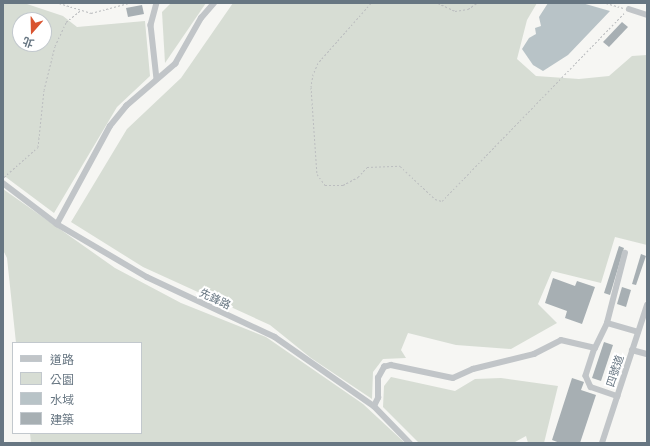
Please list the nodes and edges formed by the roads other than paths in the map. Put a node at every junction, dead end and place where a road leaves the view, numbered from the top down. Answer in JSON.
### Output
{"nodes":[{"id":1,"x":157,"y":3,"type":"edge"},
{"id":2,"x":214,"y":3,"type":"edge"},
{"id":3,"x":629,"y":9,"type":"road end"},
{"id":4,"x":647,"y":15,"type":"edge"},
{"id":5,"x":157,"y":79,"type":"junction"},
{"id":6,"x":3,"y":183,"type":"edge"},
{"id":7,"x":57,"y":224,"type":"junction"},
{"id":8,"x":625,"y":253,"type":"dead end"},
{"id":9,"x":647,"y":305,"type":"edge"},
{"id":10,"x":607,"y":323,"type":"junction"},
{"id":11,"x":638,"y":332,"type":"junction"},
{"id":12,"x":595,"y":348,"type":"junction"},
{"id":13,"x":632,"y":350,"type":"junction"},
{"id":14,"x":647,"y":354,"type":"edge"},
{"id":15,"x":617,"y":396,"type":"junction"},
{"id":16,"x":374,"y":406,"type":"junction"},
{"id":17,"x":410,"y":443,"type":"edge"},
{"id":18,"x":602,"y":443,"type":"edge"}],
"edges":[{"from":1,"to":5,"type":"street"},
{"from":2,"to":5,"type":"street"},
{"from":3,"to":4,"type":"street"},
{"from":5,"to":7,"type":"street"},
{"from":6,"to":7,"type":"street","name":"先鋒路"},
{"from":7,"to":16,"type":"street","name":"先鋒路"},
{"from":8,"to":10,"type":"street"},
{"from":9,"to":11,"type":"street","name":"四號道"},
{"from":10,"to":11,"type":"street"},
{"from":10,"to":12,"type":"street"},
{"from":11,"to":13,"type":"street","name":"四號道"},
{"from":12,"to":15,"type":"street"},
{"from":12,"to":16,"type":"street"},
{"from":13,"to":14,"type":"street"},
{"from":13,"to":15,"type":"street","name":"四號道"},
{"from":15,"to":18,"type":"street","name":"四號道"},
{"from":16,"to":17,"type":"street","name":"先鋒路"}]}
